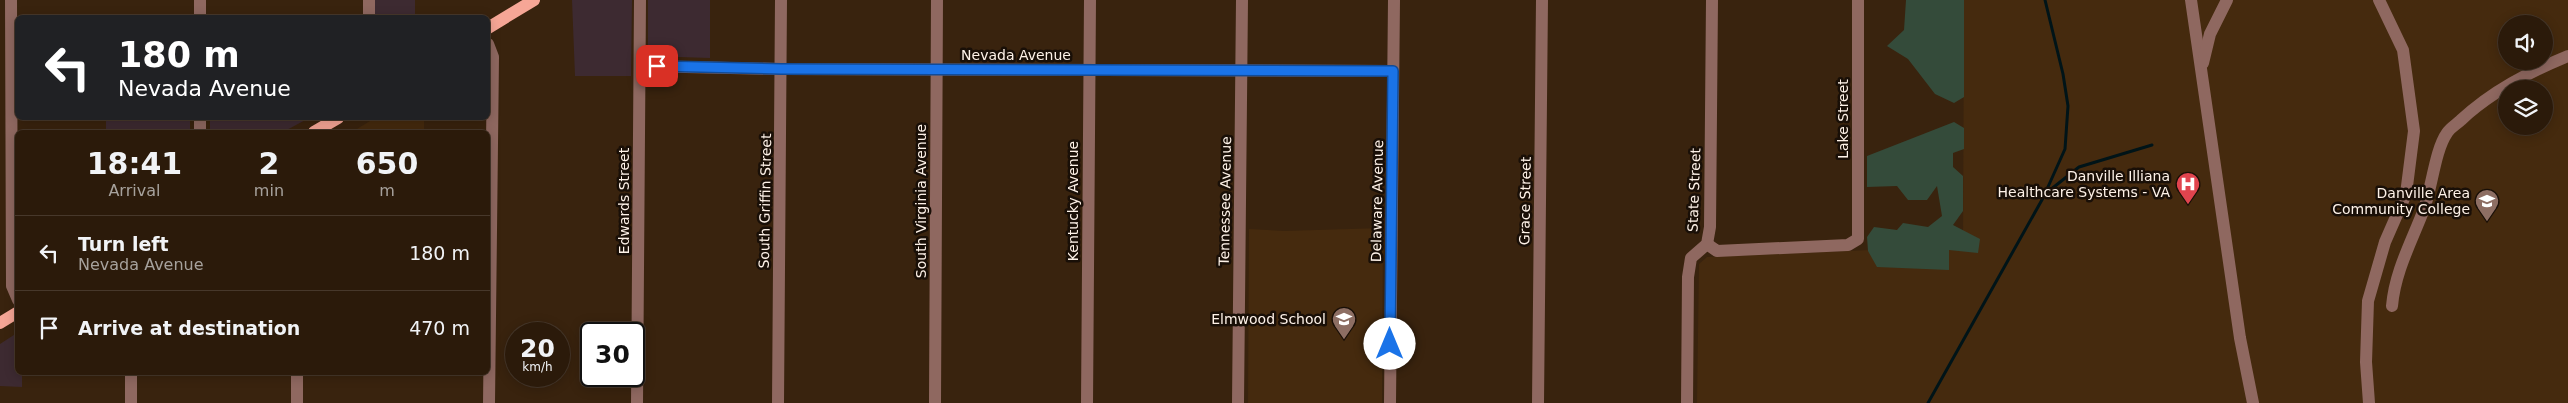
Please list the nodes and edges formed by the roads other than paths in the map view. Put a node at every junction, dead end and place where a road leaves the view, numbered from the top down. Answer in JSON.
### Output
{"nodes":[{"id":1,"x":11,"y":0,"type":"edge"},
{"id":2,"x":200,"y":0,"type":"edge"},
{"id":3,"x":369,"y":0,"type":"edge"},
{"id":4,"x":534,"y":0,"type":"edge"},
{"id":5,"x":640,"y":0,"type":"edge"},
{"id":6,"x":781,"y":0,"type":"edge"},
{"id":7,"x":938,"y":0,"type":"edge"},
{"id":8,"x":1090,"y":0,"type":"edge"},
{"id":9,"x":1242,"y":0,"type":"edge"},
{"id":10,"x":1394,"y":0,"type":"edge"},
{"id":11,"x":1542,"y":0,"type":"edge"},
{"id":12,"x":1712,"y":0,"type":"edge"},
{"id":13,"x":1858,"y":0,"type":"edge"},
{"id":14,"x":2191,"y":0,"type":"edge"},
{"id":15,"x":2227,"y":0,"type":"edge"},
{"id":16,"x":2379,"y":0,"type":"edge"},
{"id":17,"x":200,"y":15,"type":"edge"},
{"id":18,"x":368,"y":15,"type":"edge"},
{"id":19,"x":490,"y":27,"type":"edge"},
{"id":20,"x":9,"y":34,"type":"edge"},
{"id":21,"x":490,"y":49,"type":"edge"},
{"id":22,"x":2568,"y":56,"type":"edge"},
{"id":23,"x":640,"y":66,"type":"junction"},
{"id":24,"x":781,"y":69,"type":"junction"},
{"id":25,"x":937,"y":69,"type":"junction"},
{"id":26,"x":1089,"y":70,"type":"junction"},
{"id":27,"x":2201,"y":70,"type":"junction"},
{"id":28,"x":1393,"y":71,"type":"junction"},
{"id":29,"x":1242,"y":72,"type":"junction"},
{"id":30,"x":335,"y":120,"type":"edge"},
{"id":31,"x":317,"y":130,"type":"edge"},
{"id":32,"x":1707,"y":244,"type":"junction"},
{"id":33,"x":15,"y":293,"type":"edge"},
{"id":34,"x":2392,"y":306,"type":"dead end"},
{"id":35,"x":15,"y":314,"type":"edge"},
{"id":36,"x":490,"y":316,"type":"edge"},
{"id":37,"x":0,"y":323,"type":"edge"},
{"id":38,"x":131,"y":375,"type":"edge"},
{"id":39,"x":297,"y":375,"type":"edge"},
{"id":40,"x":489,"y":375,"type":"edge"},
{"id":41,"x":131,"y":403,"type":"edge"},
{"id":42,"x":297,"y":403,"type":"edge"},
{"id":43,"x":489,"y":403,"type":"edge"},
{"id":44,"x":637,"y":403,"type":"edge"},
{"id":45,"x":778,"y":403,"type":"edge"},
{"id":46,"x":935,"y":403,"type":"edge"},
{"id":47,"x":1087,"y":403,"type":"edge"},
{"id":48,"x":1238,"y":403,"type":"edge"},
{"id":49,"x":1390,"y":403,"type":"edge"},
{"id":50,"x":1538,"y":403,"type":"edge"},
{"id":51,"x":1686,"y":403,"type":"edge"},
{"id":52,"x":2253,"y":403,"type":"edge"},
{"id":53,"x":2369,"y":403,"type":"edge"}],
"edges":[{"from":1,"to":20,"type":"street"},
{"from":2,"to":17,"type":"street"},
{"from":3,"to":18,"type":"street"},
{"from":4,"to":19,"type":"main road"},
{"from":5,"to":23,"type":"street","name":"Edwards Street"},
{"from":6,"to":24,"type":"street","name":"South Griffin Street"},
{"from":7,"to":25,"type":"street","name":"South Virginia Avenue"},
{"from":8,"to":26,"type":"street","name":"Kentucky Avenue"},
{"from":9,"to":29,"type":"street","name":"Tennessee Avenue"},
{"from":10,"to":28,"type":"street","name":"Delaware Avenue"},
{"from":11,"to":50,"type":"street","name":"Grace Street"},
{"from":12,"to":32,"type":"street","name":"State Street"},
{"from":13,"to":32,"type":"street","name":"Lake Street"},
{"from":14,"to":27,"type":"street"},
{"from":15,"to":27,"type":"street"},
{"from":16,"to":53,"type":"street"},
{"from":20,"to":33,"type":"street"},
{"from":21,"to":36,"type":"street"},
{"from":22,"to":34,"type":"street"},
{"from":23,"to":24,"type":"street","name":"Nevada Avenue"},
{"from":23,"to":44,"type":"street","name":"Edwards Street"},
{"from":24,"to":25,"type":"street","name":"Nevada Avenue"},
{"from":24,"to":45,"type":"street","name":"South Griffin Street"},
{"from":25,"to":26,"type":"street","name":"Nevada Avenue"},
{"from":25,"to":46,"type":"street","name":"South Virginia Avenue"},
{"from":26,"to":29,"type":"street","name":"Nevada Avenue"},
{"from":26,"to":47,"type":"street","name":"Kentucky Avenue"},
{"from":27,"to":52,"type":"street"},
{"from":28,"to":29,"type":"street","name":"Nevada Avenue"},
{"from":28,"to":49,"type":"street","name":"Delaware Avenue"},
{"from":29,"to":48,"type":"street","name":"Tennessee Avenue"},
{"from":30,"to":31,"type":"main road"},
{"from":32,"to":51,"type":"street","name":"State Street"},
{"from":35,"to":37,"type":"main road"},
{"from":38,"to":41,"type":"street"},
{"from":39,"to":42,"type":"street"},
{"from":40,"to":43,"type":"street"}]}
